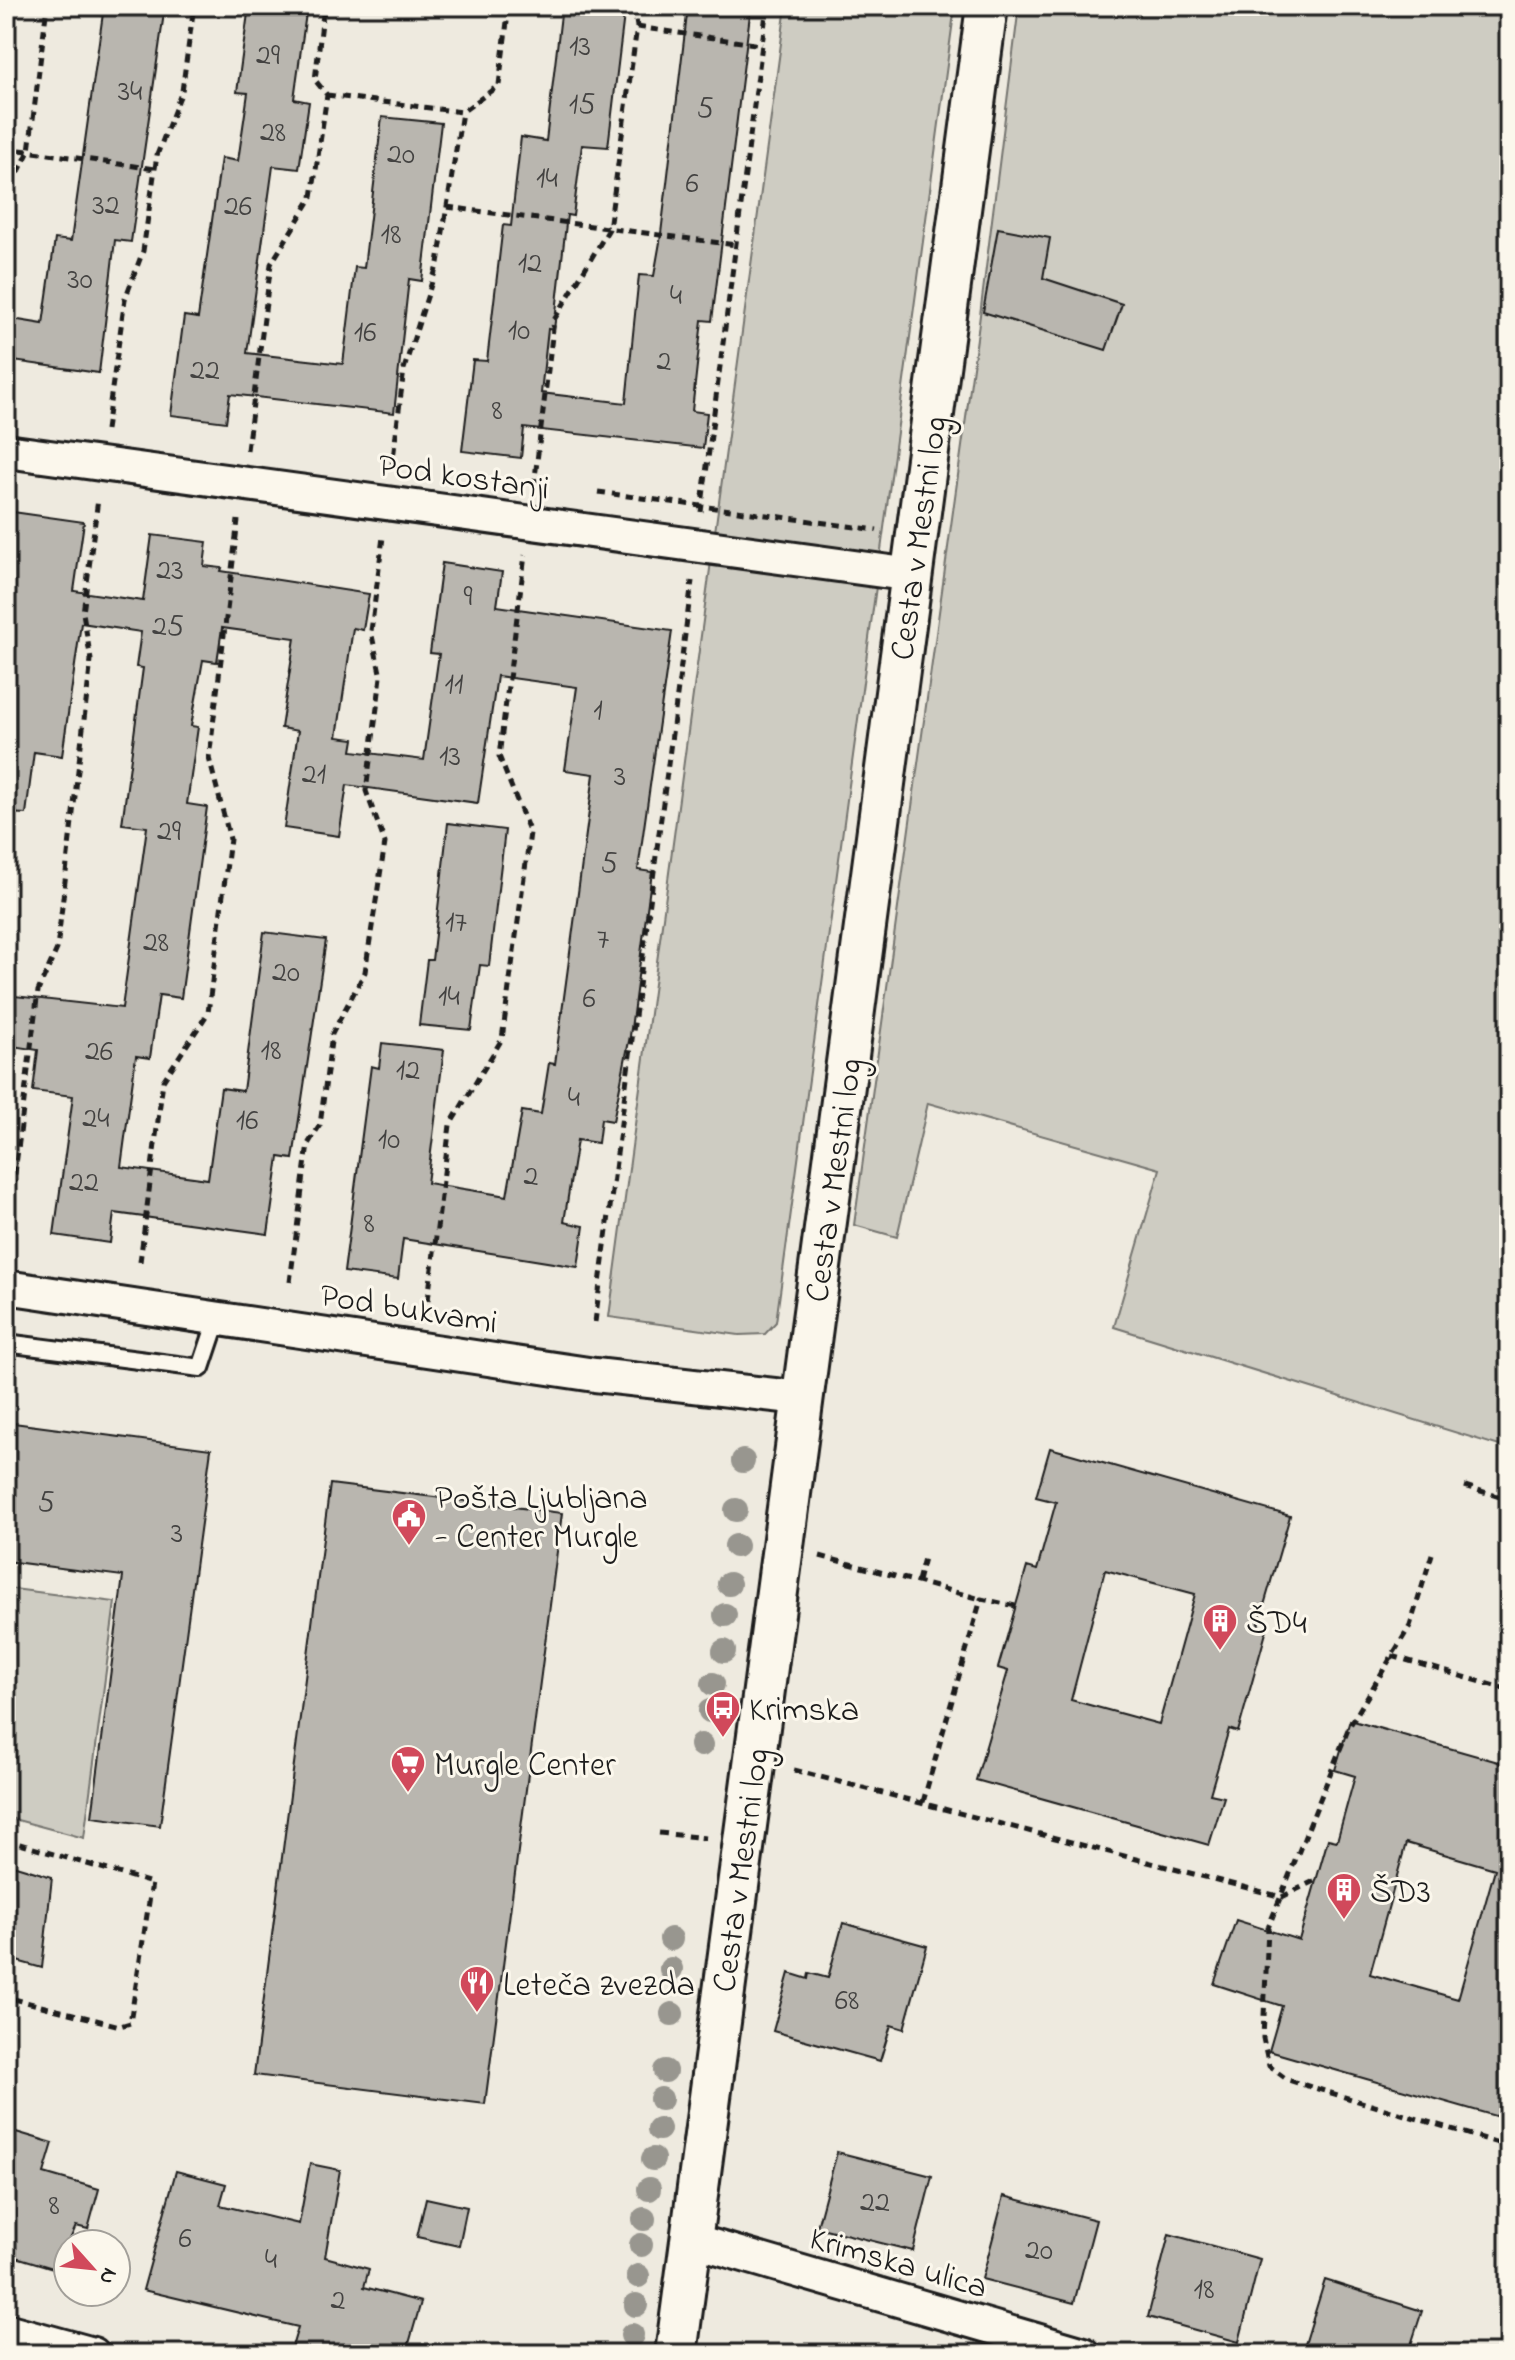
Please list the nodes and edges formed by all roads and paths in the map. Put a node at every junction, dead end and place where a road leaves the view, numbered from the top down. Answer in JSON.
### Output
{"nodes":[{"id":1,"x":47,"y":6,"type":"edge"},
{"id":2,"x":194,"y":6,"type":"edge"},
{"id":3,"x":324,"y":6,"type":"edge"},
{"id":4,"x":509,"y":6,"type":"edge"},
{"id":5,"x":634,"y":6,"type":"edge"},
{"id":6,"x":767,"y":6,"type":"edge"},
{"id":7,"x":987,"y":6,"type":"edge"},
{"id":8,"x":637,"y":27,"type":"junction"},
{"id":9,"x":762,"y":45,"type":"junction"},
{"id":10,"x":327,"y":95,"type":"junction"},
{"id":11,"x":462,"y":112,"type":"junction"},
{"id":12,"x":6,"y":148,"type":"edge"},
{"id":13,"x":29,"y":151,"type":"junction"},
{"id":14,"x":155,"y":169,"type":"junction"},
{"id":15,"x":6,"y":198,"type":"edge"},
{"id":16,"x":447,"y":207,"type":"junction"},
{"id":17,"x":609,"y":229,"type":"junction"},
{"id":18,"x":736,"y":245,"type":"junction"},
{"id":19,"x":6,"y":451,"type":"edge"},
{"id":20,"x":102,"y":464,"type":"junction"},
{"id":21,"x":243,"y":484,"type":"junction"},
{"id":22,"x":387,"y":503,"type":"junction"},
{"id":23,"x":530,"y":523,"type":"junction"},
{"id":24,"x":697,"y":545,"type":"junction"},
{"id":25,"x":912,"y":575,"type":"junction"},
{"id":26,"x":6,"y":1244,"type":"edge"},
{"id":27,"x":140,"y":1262,"type":"dead end"},
{"id":28,"x":290,"y":1282,"type":"dead end"},
{"id":29,"x":6,"y":1287,"type":"edge"},
{"id":30,"x":428,"y":1300,"type":"dead end"},
{"id":31,"x":218,"y":1317,"type":"junction"},
{"id":32,"x":595,"y":1322,"type":"dead end"},
{"id":33,"x":6,"y":1343,"type":"edge"},
{"id":34,"x":802,"y":1398,"type":"junction"},
{"id":35,"x":1465,"y":1486,"type":"dead end"},
{"id":36,"x":1509,"y":1500,"type":"edge"},
{"id":37,"x":783,"y":1546,"type":"junction"},
{"id":38,"x":1432,"y":1554,"type":"dead end"},
{"id":39,"x":924,"y":1558,"type":"dead end"},
{"id":40,"x":918,"y":1581,"type":"junction"},
{"id":41,"x":981,"y":1599,"type":"junction"},
{"id":42,"x":1016,"y":1606,"type":"dead end"},
{"id":43,"x":1392,"y":1656,"type":"junction"},
{"id":44,"x":1509,"y":1690,"type":"edge"},
{"id":45,"x":754,"y":1760,"type":"junction"},
{"id":46,"x":923,"y":1802,"type":"junction"},
{"id":47,"x":6,"y":1840,"type":"edge"},
{"id":48,"x":1316,"y":1880,"type":"dead end"},
{"id":49,"x":1282,"y":1897,"type":"junction"},
{"id":50,"x":6,"y":1997,"type":"edge"},
{"id":51,"x":1509,"y":2143,"type":"edge"},
{"id":52,"x":692,"y":2240,"type":"junction"},
{"id":53,"x":6,"y":2330,"type":"edge"},
{"id":54,"x":93,"y":2354,"type":"edge"},
{"id":55,"x":676,"y":2354,"type":"edge"},
{"id":56,"x":1084,"y":2354,"type":"edge"}],
"edges":[{"from":1,"to":13,"type":"path"},
{"from":2,"to":14,"type":"path"},
{"from":3,"to":10,"type":"path"},
{"from":4,"to":11,"type":"path"},
{"from":5,"to":8,"type":"path"},
{"from":6,"to":9,"type":"path"},
{"from":7,"to":25,"type":"street","name":"Cesta v Mestni log"},
{"from":8,"to":9,"type":"path"},
{"from":8,"to":17,"type":"path"},
{"from":9,"to":18,"type":"path"},
{"from":10,"to":11,"type":"path"},
{"from":10,"to":21,"type":"path"},
{"from":11,"to":16,"type":"path"},
{"from":12,"to":13,"type":"path"},
{"from":13,"to":14,"type":"path"},
{"from":13,"to":15,"type":"path"},
{"from":14,"to":20,"type":"path"},
{"from":16,"to":17,"type":"path"},
{"from":16,"to":22,"type":"path"},
{"from":17,"to":18,"type":"path"},
{"from":17,"to":23,"type":"path"},
{"from":18,"to":24,"type":"path"},
{"from":19,"to":20,"type":"street","name":"Pod kostanji"},
{"from":20,"to":21,"type":"street","name":"Pod kostanji"},
{"from":20,"to":26,"type":"path"},
{"from":21,"to":22,"type":"street","name":"Pod kostanji"},
{"from":21,"to":27,"type":"path"},
{"from":22,"to":23,"type":"street","name":"Pod kostanji"},
{"from":22,"to":28,"type":"path"},
{"from":23,"to":24,"type":"street","name":"Pod kostanji"},
{"from":23,"to":30,"type":"path"},
{"from":24,"to":25,"type":"street","name":"Pod kostanji"},
{"from":24,"to":32,"type":"path"},
{"from":25,"to":34,"type":"street","name":"Cesta v Mestni log"},
{"from":29,"to":31,"type":"street","name":"Pod bukvami"},
{"from":31,"to":33,"type":"lane"},
{"from":31,"to":34,"type":"street","name":"Pod bukvami"},
{"from":34,"to":37,"type":"street","name":"Cesta v Mestni log"},
{"from":35,"to":36,"type":"path"},
{"from":37,"to":40,"type":"path"},
{"from":37,"to":45,"type":"street","name":"Cesta v Mestni log"},
{"from":38,"to":43,"type":"path"},
{"from":39,"to":40,"type":"path"},
{"from":40,"to":41,"type":"path"},
{"from":41,"to":42,"type":"path"},
{"from":41,"to":46,"type":"path"},
{"from":43,"to":44,"type":"path"},
{"from":43,"to":49,"type":"path"},
{"from":45,"to":46,"type":"path"},
{"from":45,"to":52,"type":"street","name":"Cesta v Mestni log"},
{"from":46,"to":49,"type":"path"},
{"from":47,"to":50,"type":"path"},
{"from":48,"to":49,"type":"path"},
{"from":49,"to":51,"type":"path"},
{"from":52,"to":55,"type":"street","name":"Cesta v Mestni log"},
{"from":52,"to":56,"type":"street","name":"Krimska ulica"},
{"from":53,"to":54,"type":"street"}]}
